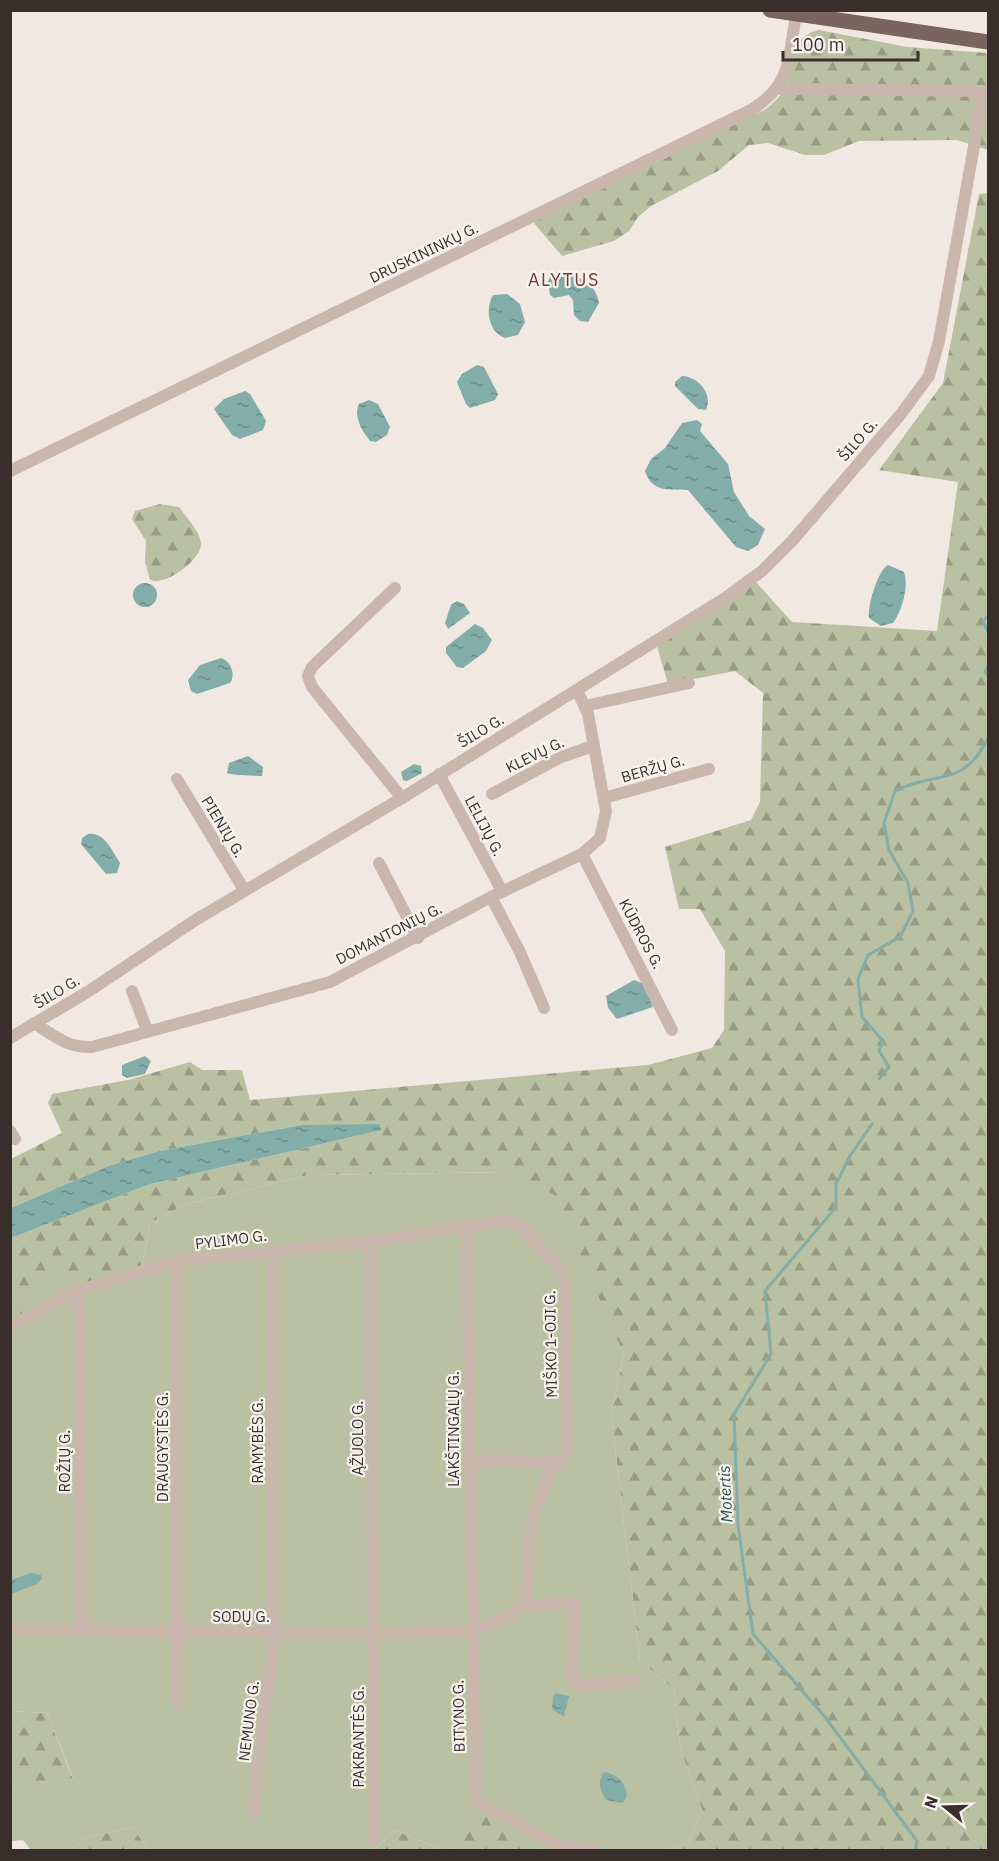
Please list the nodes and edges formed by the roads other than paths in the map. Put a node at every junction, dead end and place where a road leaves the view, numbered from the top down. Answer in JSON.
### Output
{"nodes":[{"id":1,"x":770,"y":10,"type":"edge"},
{"id":2,"x":796,"y":15,"type":"junction"},
{"id":3,"x":981,"y":41,"type":"edge"},
{"id":4,"x":778,"y":89,"type":"junction"},
{"id":5,"x":10,"y":471,"type":"edge"},
{"id":6,"x":395,"y":588,"type":"dead end"},
{"id":7,"x":689,"y":683,"type":"dead end"},
{"id":8,"x":577,"y":690,"type":"junction"},
{"id":9,"x":585,"y":706,"type":"junction"},
{"id":10,"x":593,"y":746,"type":"junction"},
{"id":11,"x":710,"y":769,"type":"dead end"},
{"id":12,"x":439,"y":774,"type":"junction"},
{"id":13,"x":177,"y":779,"type":"dead end"},
{"id":14,"x":492,"y":794,"type":"dead end"},
{"id":15,"x":402,"y":798,"type":"junction"},
{"id":16,"x":604,"y":798,"type":"junction"},
{"id":17,"x":582,"y":854,"type":"junction"},
{"id":18,"x":379,"y":863,"type":"dead end"},
{"id":19,"x":244,"y":891,"type":"junction"},
{"id":20,"x":497,"y":894,"type":"junction"},
{"id":21,"x":418,"y":938,"type":"junction"},
{"id":22,"x":132,"y":991,"type":"dead end"},
{"id":23,"x":544,"y":1008,"type":"dead end"},
{"id":24,"x":34,"y":1023,"type":"junction"},
{"id":25,"x":672,"y":1029,"type":"dead end"},
{"id":26,"x":147,"y":1030,"type":"junction"},
{"id":27,"x":10,"y":1038,"type":"edge"},
{"id":28,"x":467,"y":1227,"type":"junction"},
{"id":29,"x":371,"y":1242,"type":"junction"},
{"id":30,"x":273,"y":1250,"type":"junction"},
{"id":31,"x":177,"y":1261,"type":"junction"},
{"id":32,"x":73,"y":1292,"type":"junction"},
{"id":33,"x":10,"y":1327,"type":"edge"},
{"id":34,"x":558,"y":1461,"type":"junction"},
{"id":35,"x":469,"y":1464,"type":"junction"},
{"id":36,"x":524,"y":1605,"type":"junction"},
{"id":37,"x":10,"y":1630,"type":"edge"},
{"id":38,"x":81,"y":1630,"type":"junction"},
{"id":39,"x":472,"y":1631,"type":"junction"},
{"id":40,"x":178,"y":1632,"type":"junction"},
{"id":41,"x":274,"y":1632,"type":"junction"},
{"id":42,"x":374,"y":1633,"type":"junction"},
{"id":43,"x":635,"y":1681,"type":"dead end"},
{"id":44,"x":178,"y":1703,"type":"dead end"},
{"id":45,"x":253,"y":1812,"type":"dead end"},
{"id":46,"x":374,"y":1841,"type":"dead end"},
{"id":47,"x":593,"y":1851,"type":"edge"}],
"edges":[{"from":1,"to":2,"type":"main road"},
{"from":2,"to":3,"type":"main road"},
{"from":2,"to":4,"type":"street"},
{"from":4,"to":5,"type":"street","name":"DRUSKININKŲ G."},
{"from":4,"to":8,"type":"street","name":"ŠILO G."},
{"from":6,"to":15,"type":"street"},
{"from":7,"to":9,"type":"street"},
{"from":8,"to":9,"type":"street","name":"DOMANTONIŲ G."},
{"from":8,"to":12,"type":"street","name":"ŠILO G."},
{"from":9,"to":10,"type":"street","name":"DOMANTONIŲ G."},
{"from":10,"to":14,"type":"street","name":"KLEVŲ G."},
{"from":10,"to":16,"type":"street","name":"DOMANTONIŲ G."},
{"from":11,"to":16,"type":"street","name":"BERŽŲ G."},
{"from":12,"to":15,"type":"street","name":"ŠILO G."},
{"from":12,"to":20,"type":"street","name":"LELIJŲ G."},
{"from":13,"to":19,"type":"street","name":"PIENIŲ G."},
{"from":15,"to":19,"type":"street","name":"ŠILO G."},
{"from":16,"to":17,"type":"street","name":"DOMANTONIŲ G."},
{"from":17,"to":20,"type":"street","name":"DOMANTONIŲ G."},
{"from":17,"to":25,"type":"street","name":"KŪDROS G."},
{"from":18,"to":21,"type":"street"},
{"from":19,"to":24,"type":"street","name":"ŠILO G."},
{"from":20,"to":21,"type":"street","name":"DOMANTONIŲ G."},
{"from":20,"to":23,"type":"street","name":"LELIJŲ G."},
{"from":21,"to":26,"type":"street","name":"DOMANTONIŲ G."},
{"from":22,"to":26,"type":"street"},
{"from":24,"to":26,"type":"street","name":"DOMANTONIŲ G."},
{"from":24,"to":27,"type":"street","name":"ŠILO G."},
{"from":28,"to":29,"type":"street","name":"PYLIMO G."},
{"from":28,"to":34,"type":"street","name":"MIŠKO 1-OJI G."},
{"from":28,"to":35,"type":"street","name":"LAKŠTINGALŲ G."},
{"from":29,"to":30,"type":"street","name":"PYLIMO G."},
{"from":29,"to":42,"type":"street","name":"ĄŽUOLO G."},
{"from":30,"to":31,"type":"street","name":"PYLIMO G."},
{"from":30,"to":41,"type":"street","name":"RAMYBĖS G."},
{"from":31,"to":32,"type":"street","name":"PYLIMO G."},
{"from":31,"to":40,"type":"street","name":"DRAUGYSTĖS G."},
{"from":32,"to":33,"type":"street","name":"PYLIMO G."},
{"from":32,"to":38,"type":"street","name":"ROŽIŲ G."},
{"from":34,"to":35,"type":"street"},
{"from":34,"to":36,"type":"street","name":"MIŠKO 1-OJI G."},
{"from":35,"to":39,"type":"street","name":"LAKŠTINGALŲ G."},
{"from":36,"to":39,"type":"street"},
{"from":36,"to":43,"type":"street"},
{"from":37,"to":38,"type":"street","name":"SODŲ G."},
{"from":38,"to":40,"type":"street","name":"SODŲ G."},
{"from":39,"to":42,"type":"street","name":"SODŲ G."},
{"from":39,"to":47,"type":"street","name":"BITYNO G."},
{"from":40,"to":41,"type":"street","name":"SODŲ G."},
{"from":40,"to":44,"type":"street","name":"DRAUGYSTĖS G."},
{"from":41,"to":42,"type":"street","name":"SODŲ G."},
{"from":41,"to":45,"type":"street","name":"NEMUNO G."},
{"from":42,"to":46,"type":"street","name":"PAKRANTĖS G."}]}
